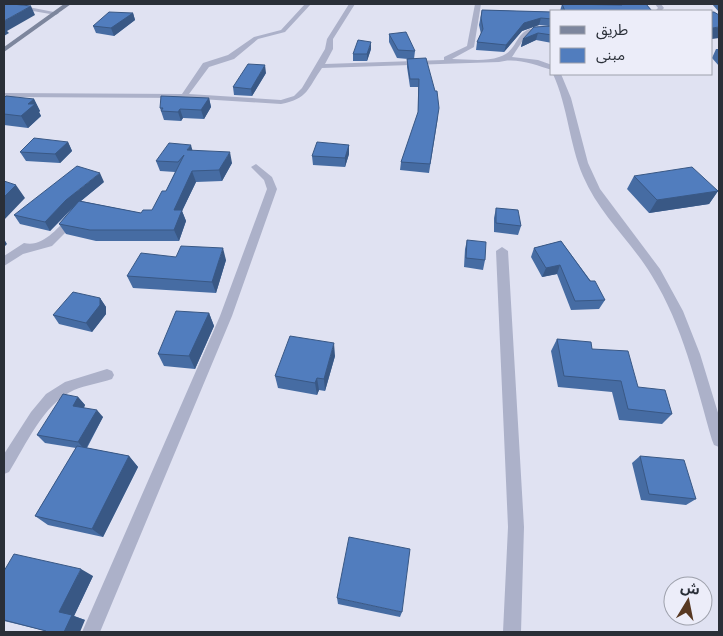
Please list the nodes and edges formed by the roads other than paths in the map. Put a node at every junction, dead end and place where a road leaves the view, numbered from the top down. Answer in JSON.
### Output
{"nodes":[{"id":1,"x":4,"y":4,"type":"edge"},
{"id":2,"x":60,"y":4,"type":"edge"},
{"id":3,"x":68,"y":4,"type":"edge"},
{"id":4,"x":308,"y":4,"type":"edge"},
{"id":5,"x":352,"y":4,"type":"edge"},
{"id":6,"x":478,"y":4,"type":"edge"},
{"id":7,"x":48,"y":12,"type":"junction"},
{"id":8,"x":56,"y":12,"type":"junction"},
{"id":9,"x":550,"y":30,"type":"edge"},
{"id":10,"x":4,"y":43,"type":"edge"},
{"id":11,"x":4,"y":50,"type":"edge"},
{"id":12,"x":506,"y":58,"type":"junction"},
{"id":13,"x":442,"y":61,"type":"junction"},
{"id":14,"x":320,"y":66,"type":"junction"},
{"id":15,"x":550,"y":67,"type":"edge"},
{"id":16,"x":557,"y":75,"type":"edge"},
{"id":17,"x":4,"y":95,"type":"edge"},
{"id":18,"x":184,"y":96,"type":"junction"},
{"id":19,"x":256,"y":167,"type":"dead end"},
{"id":20,"x":80,"y":208,"type":"edge"},
{"id":21,"x":32,"y":240,"type":"dead end"},
{"id":22,"x":18,"y":251,"type":"junction"},
{"id":23,"x":502,"y":251,"type":"dead end"},
{"id":24,"x":4,"y":262,"type":"edge"},
{"id":25,"x":107,"y":375,"type":"dead end"},
{"id":26,"x":719,"y":440,"type":"edge"},
{"id":27,"x":4,"y":467,"type":"edge"},
{"id":28,"x":91,"y":632,"type":"edge"},
{"id":29,"x":512,"y":632,"type":"edge"}],
"edges":[{"from":1,"to":7,"type":"street"},
{"from":2,"to":7,"type":"main road"},
{"from":3,"to":8,"type":"main road"},
{"from":4,"to":18,"type":"street"},
{"from":5,"to":14,"type":"street"},
{"from":6,"to":13,"type":"street"},
{"from":7,"to":8,"type":"street"},
{"from":7,"to":10,"type":"main road"},
{"from":8,"to":11,"type":"main road"},
{"from":9,"to":12,"type":"street"},
{"from":12,"to":13,"type":"street"},
{"from":12,"to":15,"type":"street"},
{"from":13,"to":14,"type":"street"},
{"from":14,"to":18,"type":"street"},
{"from":16,"to":26,"type":"street"},
{"from":17,"to":18,"type":"street"},
{"from":19,"to":28,"type":"street"},
{"from":20,"to":22,"type":"street"},
{"from":21,"to":22,"type":"street"},
{"from":22,"to":24,"type":"street"},
{"from":23,"to":29,"type":"street"},
{"from":25,"to":27,"type":"street"}]}
